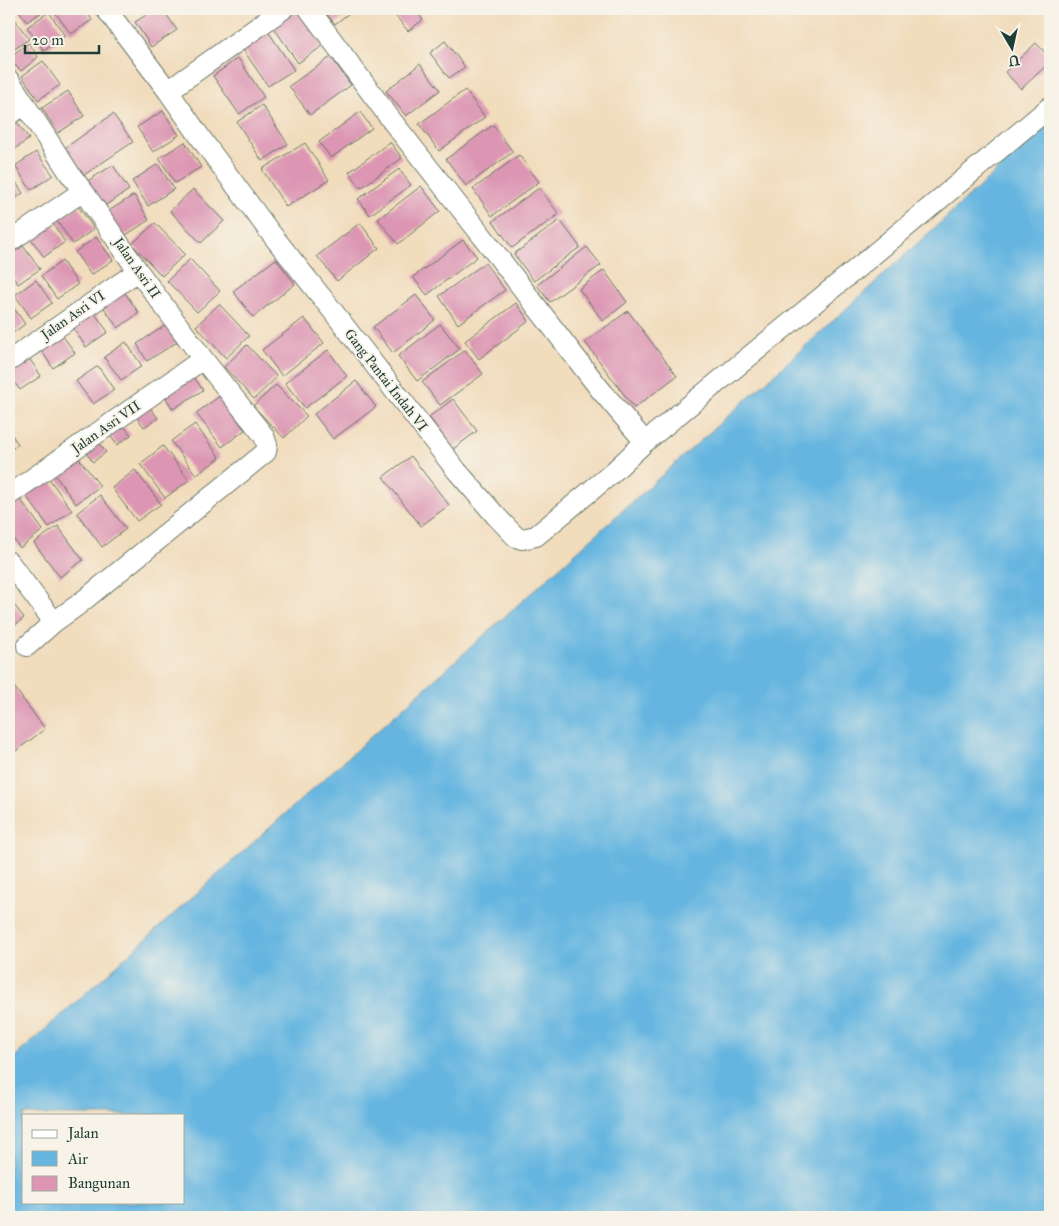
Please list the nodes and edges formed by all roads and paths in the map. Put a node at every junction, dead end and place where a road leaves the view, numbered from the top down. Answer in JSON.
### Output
{"nodes":[{"id":1,"x":106,"y":9,"type":"edge"},
{"id":2,"x":283,"y":9,"type":"edge"},
{"id":3,"x":309,"y":9,"type":"edge"},
{"id":4,"x":9,"y":80,"type":"edge"},
{"id":5,"x":168,"y":91,"type":"junction"},
{"id":6,"x":1050,"y":107,"type":"edge"},
{"id":7,"x":17,"y":109,"type":"edge"},
{"id":8,"x":84,"y":191,"type":"junction"},
{"id":9,"x":9,"y":242,"type":"edge"},
{"id":10,"x":138,"y":271,"type":"junction"},
{"id":11,"x":203,"y":359,"type":"junction"},
{"id":12,"x":9,"y":361,"type":"edge"},
{"id":13,"x":645,"y":442,"type":"junction"},
{"id":14,"x":9,"y":495,"type":"edge"},
{"id":15,"x":9,"y":562,"type":"edge"},
{"id":16,"x":54,"y":622,"type":"junction"},
{"id":17,"x":27,"y":646,"type":"dead end"}],
"edges":[{"from":1,"to":5,"type":"street","name":"Gang Pantai Indah VI"},
{"from":2,"to":5,"type":"street"},
{"from":3,"to":13,"type":"street"},
{"from":4,"to":7,"type":"street","name":"Jalan Asri II"},
{"from":5,"to":13,"type":"street","name":"Gang Pantai Indah VI"},
{"from":6,"to":13,"type":"street","name":"Gang Pantai Indah VI"},
{"from":7,"to":8,"type":"street","name":"Jalan Asri II"},
{"from":8,"to":9,"type":"street"},
{"from":8,"to":10,"type":"street","name":"Jalan Asri II"},
{"from":10,"to":11,"type":"street","name":"Jalan Asri II"},
{"from":10,"to":12,"type":"street","name":"Jalan Asri VI"},
{"from":11,"to":14,"type":"street","name":"Jalan Asri VII"},
{"from":11,"to":16,"type":"street","name":"Jalan Asri II"},
{"from":15,"to":16,"type":"street"},
{"from":16,"to":17,"type":"street"}]}
